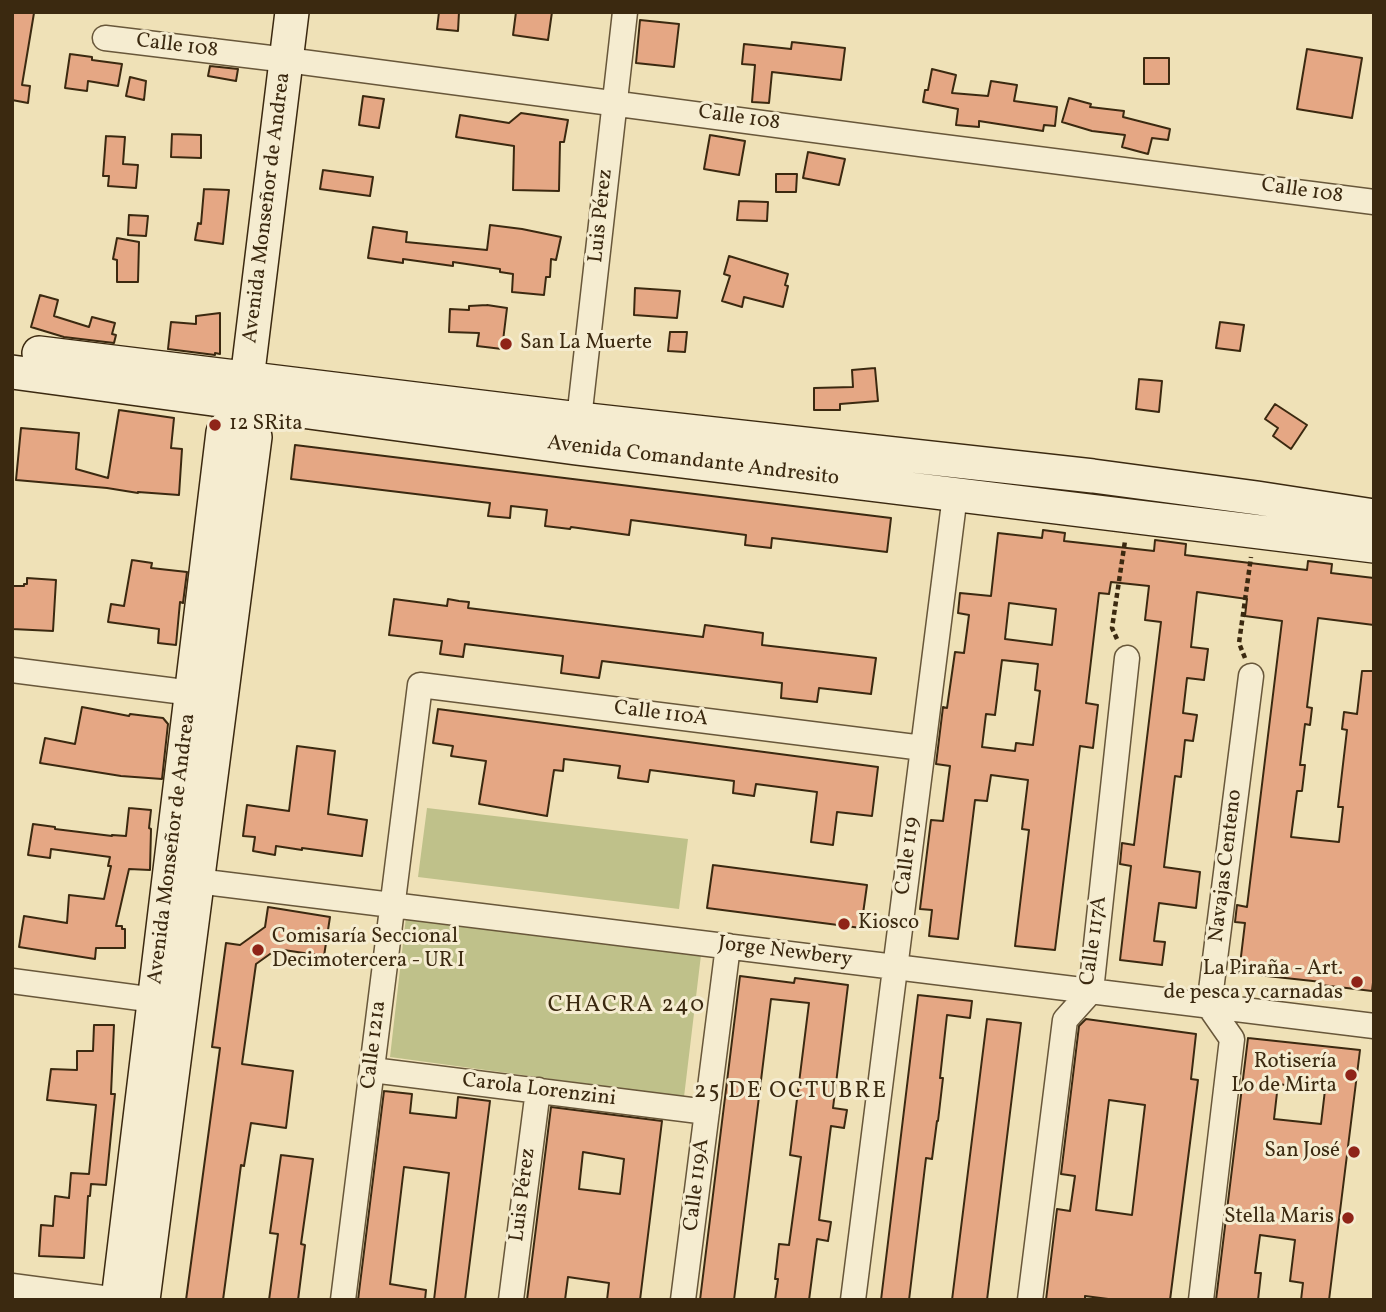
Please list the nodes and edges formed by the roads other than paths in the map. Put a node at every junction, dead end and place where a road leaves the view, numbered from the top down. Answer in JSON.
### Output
{"nodes":[{"id":1,"x":292,"y":12,"type":"edge"},
{"id":2,"x":625,"y":12,"type":"edge"},
{"id":3,"x":104,"y":38,"type":"dead end"},
{"id":4,"x":286,"y":60,"type":"junction"},
{"id":5,"x":615,"y":103,"type":"junction"},
{"id":6,"x":1374,"y":202,"type":"edge"},
{"id":7,"x":12,"y":350,"type":"edge"},
{"id":8,"x":12,"y":372,"type":"edge"},
{"id":9,"x":246,"y":392,"type":"junction"},
{"id":10,"x":579,"y":419,"type":"junction"},
{"id":11,"x":955,"y":495,"type":"junction"},
{"id":12,"x":1374,"y":516,"type":"edge"},
{"id":13,"x":1374,"y":546,"type":"edge"},
{"id":14,"x":1127,"y":658,"type":"road end"},
{"id":15,"x":12,"y":670,"type":"edge"},
{"id":16,"x":1251,"y":676,"type":"road end"},
{"id":17,"x":192,"y":693,"type":"junction"},
{"id":18,"x":417,"y":706,"type":"joint"},
{"id":19,"x":923,"y":748,"type":"junction"},
{"id":20,"x":197,"y":881,"type":"junction"},
{"id":21,"x":393,"y":904,"type":"junction"},
{"id":22,"x":728,"y":946,"type":"junction"},
{"id":23,"x":895,"y":967,"type":"junction"},
{"id":24,"x":12,"y":981,"type":"edge"},
{"id":25,"x":1091,"y":991,"type":"junction"},
{"id":26,"x":155,"y":1000,"type":"junction"},
{"id":27,"x":1209,"y":1006,"type":"junction"},
{"id":28,"x":1374,"y":1026,"type":"edge"},
{"id":29,"x":372,"y":1070,"type":"junction"},
{"id":30,"x":538,"y":1090,"type":"junction"},
{"id":31,"x":707,"y":1112,"type":"junction"},
{"id":32,"x":12,"y":1286,"type":"edge"},
{"id":33,"x":118,"y":1300,"type":"edge"},
{"id":34,"x":143,"y":1300,"type":"edge"},
{"id":35,"x":343,"y":1300,"type":"edge"},
{"id":36,"x":511,"y":1300,"type":"edge"},
{"id":37,"x":684,"y":1300,"type":"edge"},
{"id":38,"x":853,"y":1300,"type":"edge"},
{"id":39,"x":1030,"y":1300,"type":"edge"},
{"id":40,"x":1201,"y":1300,"type":"edge"}],
"edges":[{"from":1,"to":4,"type":"main road","name":"Avenida Monseñor de Andrea"},
{"from":2,"to":5,"type":"street","name":"Luis Pérez"},
{"from":3,"to":4,"type":"street","name":"Calle 108"},
{"from":4,"to":5,"type":"street","name":"Calle 108"},
{"from":4,"to":9,"type":"main road","name":"Avenida Monseñor de Andrea"},
{"from":5,"to":6,"type":"street","name":"Calle 108"},
{"from":5,"to":10,"type":"street","name":"Luis Pérez"},
{"from":7,"to":9,"type":"main road","name":"Avenida Comandante Andresito"},
{"from":8,"to":9,"type":"main road","name":"Avenida Comandante Andresito"},
{"from":9,"to":10,"type":"main road","name":"Avenida Comandante Andresito"},
{"from":9,"to":11,"type":"main road","name":"Avenida Comandante Andresito"},
{"from":9,"to":17,"type":"main road","name":"Avenida Monseñor de Andrea"},
{"from":9,"to":20,"type":"main road","name":"Avenida Monseñor de Andrea"},
{"from":10,"to":12,"type":"main road","name":"Avenida Comandante Andresito"},
{"from":11,"to":13,"type":"main road","name":"Avenida Comandante Andresito"},
{"from":11,"to":19,"type":"street","name":"Calle 119"},
{"from":14,"to":25,"type":"street","name":"Calle 117A"},
{"from":15,"to":17,"type":"street"},
{"from":16,"to":27,"type":"street","name":"Navajas Centeno"},
{"from":17,"to":26,"type":"main road","name":"Avenida Monseñor de Andrea"},
{"from":18,"to":19,"type":"street","name":"Calle 110A"},
{"from":18,"to":21,"type":"street","name":"Calle 121a"},
{"from":19,"to":23,"type":"street","name":"Calle 119"},
{"from":20,"to":21,"type":"street","name":"Jorge Newbery"},
{"from":20,"to":34,"type":"main road","name":"Avenida Monseñor de Andrea"},
{"from":21,"to":22,"type":"street","name":"Jorge Newbery"},
{"from":21,"to":29,"type":"street","name":"Calle 121a"},
{"from":22,"to":23,"type":"street","name":"Jorge Newbery"},
{"from":22,"to":31,"type":"street","name":"Calle 119A"},
{"from":23,"to":25,"type":"street","name":"Jorge Newbery"},
{"from":23,"to":38,"type":"street","name":"Calle 119"},
{"from":24,"to":26,"type":"street"},
{"from":25,"to":27,"type":"street","name":"Jorge Newbery"},
{"from":25,"to":39,"type":"street","name":"Calle 117A"},
{"from":26,"to":33,"type":"main road","name":"Avenida Monseñor de Andrea"},
{"from":27,"to":28,"type":"street","name":"Jorge Newbery"},
{"from":27,"to":40,"type":"street"},
{"from":29,"to":30,"type":"street","name":"Carola Lorenzini"},
{"from":29,"to":35,"type":"street","name":"Calle 121a"},
{"from":30,"to":31,"type":"street","name":"Carola Lorenzini"},
{"from":30,"to":36,"type":"street","name":"Luis Pérez"},
{"from":31,"to":37,"type":"street","name":"Calle 119A"},
{"from":32,"to":33,"type":"street"}]}
